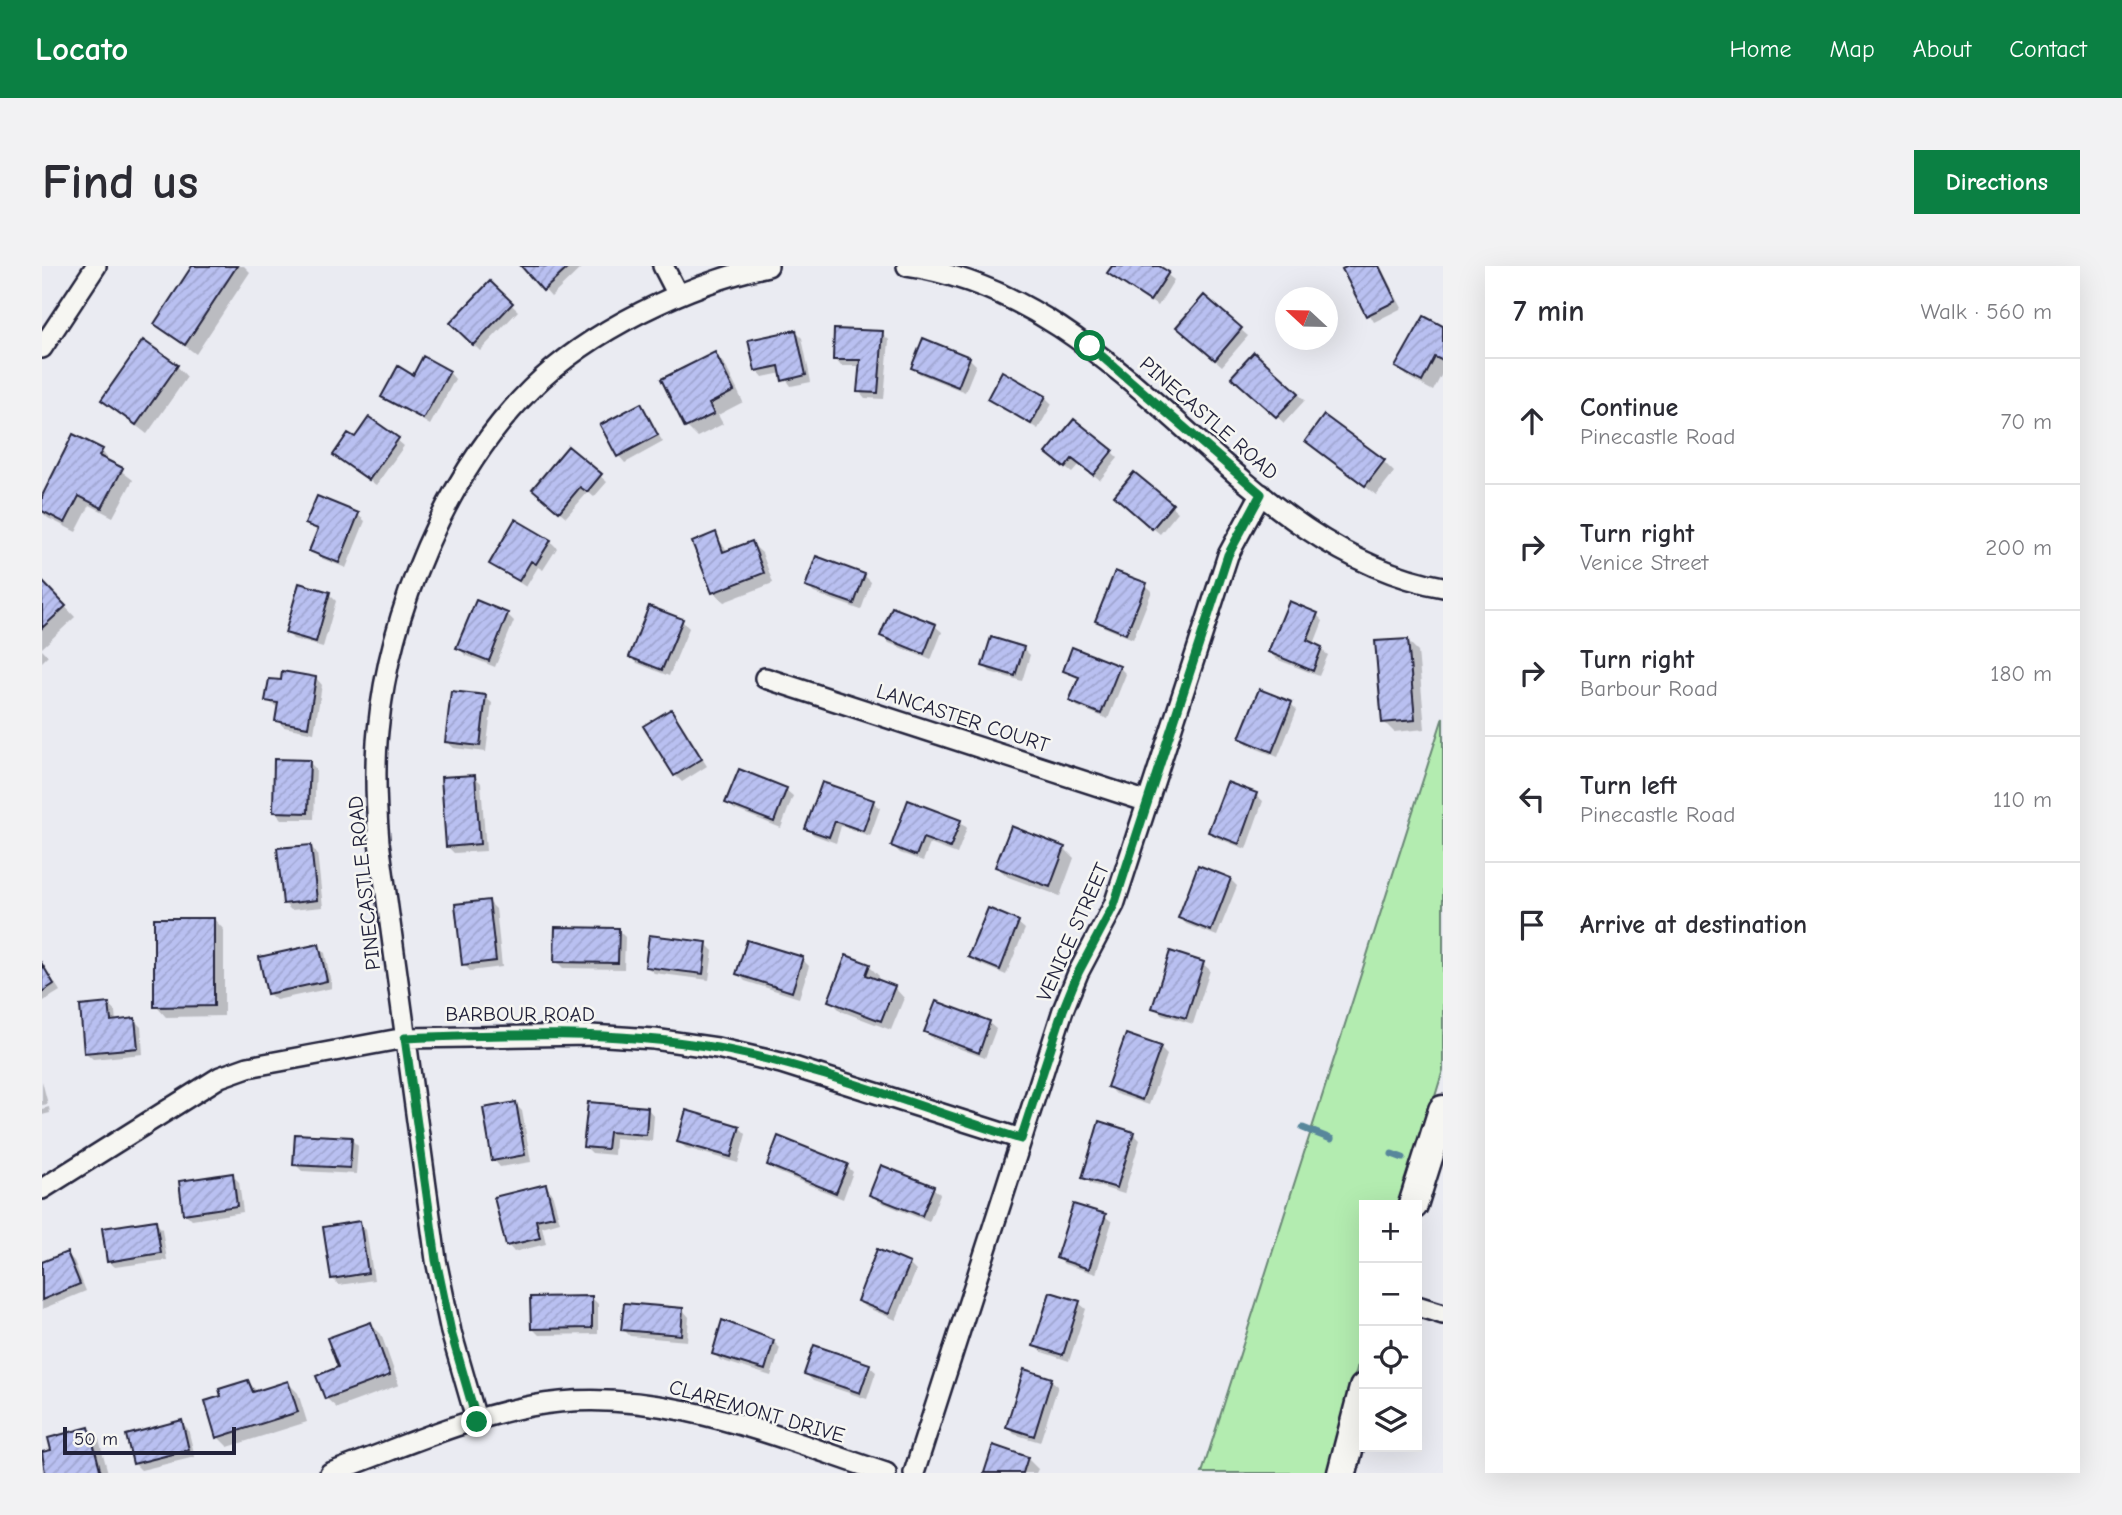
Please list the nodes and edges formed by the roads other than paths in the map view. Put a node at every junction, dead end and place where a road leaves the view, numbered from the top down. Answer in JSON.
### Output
{"nodes":[{"id":1,"x":96,"y":266,"type":"edge"},
{"id":2,"x":663,"y":266,"type":"edge"},
{"id":3,"x":768,"y":266,"type":"edge"},
{"id":4,"x":907,"y":266,"type":"edge"},
{"id":5,"x":946,"y":270,"type":"edge"},
{"id":6,"x":678,"y":295,"type":"junction"},
{"id":7,"x":42,"y":348,"type":"edge"},
{"id":8,"x":1261,"y":494,"type":"junction"},
{"id":9,"x":1443,"y":587,"type":"edge"},
{"id":10,"x":765,"y":678,"type":"dead end"},
{"id":11,"x":1148,"y":802,"type":"junction"},
{"id":12,"x":405,"y":1038,"type":"junction"},
{"id":13,"x":1443,"y":1110,"type":"edge"},
{"id":14,"x":1021,"y":1139,"type":"junction"},
{"id":15,"x":42,"y":1189,"type":"edge"},
{"id":16,"x":1415,"y":1200,"type":"edge"},
{"id":17,"x":1422,"y":1308,"type":"edge"},
{"id":18,"x":1443,"y":1314,"type":"edge"},
{"id":19,"x":1364,"y":1389,"type":"edge"},
{"id":20,"x":477,"y":1422,"type":"junction"},
{"id":21,"x":330,"y":1473,"type":"edge"},
{"id":22,"x":886,"y":1473,"type":"edge"},
{"id":23,"x":914,"y":1473,"type":"edge"},
{"id":24,"x":1342,"y":1473,"type":"edge"}],
"edges":[{"from":1,"to":7,"type":"street"},
{"from":2,"to":6,"type":"street"},
{"from":3,"to":6,"type":"street","name":"PINECASTLE ROAD"},
{"from":4,"to":5,"type":"street","name":"PINECASTLE ROAD"},
{"from":5,"to":8,"type":"street","name":"PINECASTLE ROAD"},
{"from":6,"to":12,"type":"street","name":"PINECASTLE ROAD"},
{"from":8,"to":9,"type":"street","name":"PINECASTLE ROAD"},
{"from":8,"to":11,"type":"street","name":"VENICE STREET"},
{"from":10,"to":11,"type":"street","name":"LANCASTER COURT"},
{"from":11,"to":14,"type":"street","name":"VENICE STREET"},
{"from":12,"to":14,"type":"street","name":"BARBOUR ROAD"},
{"from":12,"to":15,"type":"street","name":"BARBOUR ROAD"},
{"from":12,"to":20,"type":"street","name":"PINECASTLE ROAD"},
{"from":13,"to":16,"type":"main road"},
{"from":14,"to":23,"type":"street","name":"VENICE STREET"},
{"from":17,"to":18,"type":"street"},
{"from":19,"to":24,"type":"main road"},
{"from":20,"to":21,"type":"street","name":"CLAREMONT DRIVE"},
{"from":20,"to":22,"type":"street","name":"CLAREMONT DRIVE"}]}
